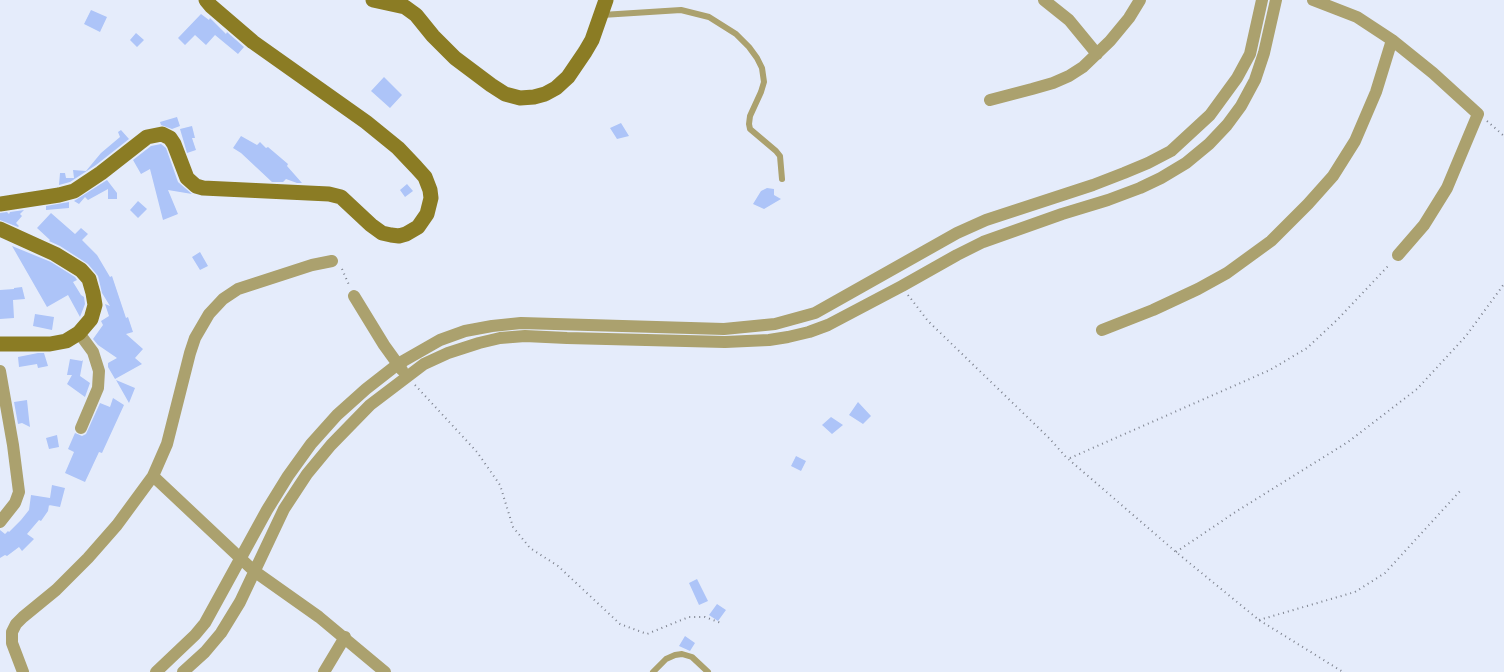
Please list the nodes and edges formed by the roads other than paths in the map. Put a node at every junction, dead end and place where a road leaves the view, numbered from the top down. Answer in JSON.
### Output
{"nodes":[{"id":1,"x":206,"y":0,"type":"edge"},
{"id":2,"x":373,"y":0,"type":"edge"},
{"id":3,"x":606,"y":0,"type":"edge"},
{"id":4,"x":1044,"y":0,"type":"edge"},
{"id":5,"x":1140,"y":0,"type":"edge"},
{"id":6,"x":1262,"y":0,"type":"edge"},
{"id":7,"x":1276,"y":0,"type":"edge"},
{"id":8,"x":1313,"y":0,"type":"edge"},
{"id":9,"x":601,"y":15,"type":"junction"},
{"id":10,"x":1392,"y":40,"type":"junction"},
{"id":11,"x":1096,"y":54,"type":"junction"},
{"id":12,"x":990,"y":100,"type":"dead end"},
{"id":13,"x":782,"y":179,"type":"dead end"},
{"id":14,"x":0,"y":204,"type":"edge"},
{"id":15,"x":0,"y":229,"type":"edge"},
{"id":16,"x":1398,"y":254,"type":"road end"},
{"id":17,"x":332,"y":261,"type":"road end"},
{"id":18,"x":890,"y":270,"type":"junction"},
{"id":19,"x":902,"y":286,"type":"junction"},
{"id":20,"x":354,"y":296,"type":"road end"},
{"id":21,"x":566,"y":324,"type":"junction"},
{"id":22,"x":724,"y":329,"type":"junction"},
{"id":23,"x":1102,"y":330,"type":"dead end"},
{"id":24,"x":79,"y":333,"type":"junction"},
{"id":25,"x":567,"y":338,"type":"junction"},
{"id":26,"x":725,"y":342,"type":"junction"},
{"id":27,"x":0,"y":344,"type":"edge"},
{"id":28,"x":398,"y":364,"type":"junction"},
{"id":29,"x":0,"y":376,"type":"edge"},
{"id":30,"x":407,"y":376,"type":"junction"},
{"id":31,"x":81,"y":428,"type":"dead end"},
{"id":32,"x":13,"y":445,"type":"junction"},
{"id":33,"x":0,"y":450,"type":"edge"},
{"id":34,"x":154,"y":476,"type":"junction"},
{"id":35,"x":0,"y":522,"type":"edge"},
{"id":36,"x":241,"y":558,"type":"junction"},
{"id":37,"x":254,"y":571,"type":"junction"},
{"id":38,"x":345,"y":637,"type":"junction"},
{"id":39,"x":23,"y":672,"type":"edge"},
{"id":40,"x":156,"y":672,"type":"edge"},
{"id":41,"x":183,"y":672,"type":"edge"},
{"id":42,"x":324,"y":672,"type":"edge"},
{"id":43,"x":385,"y":672,"type":"edge"},
{"id":44,"x":653,"y":672,"type":"edge"},
{"id":45,"x":708,"y":672,"type":"edge"}],
"edges":[{"from":1,"to":14,"type":"main road"},
{"from":2,"to":9,"type":"main road"},
{"from":3,"to":9,"type":"main road"},
{"from":4,"to":11,"type":"street"},
{"from":5,"to":11,"type":"street"},
{"from":6,"to":18,"type":"street"},
{"from":7,"to":19,"type":"street"},
{"from":8,"to":10,"type":"street"},
{"from":9,"to":13,"type":"lane"},
{"from":10,"to":16,"type":"street"},
{"from":10,"to":23,"type":"street"},
{"from":11,"to":12,"type":"street"},
{"from":15,"to":24,"type":"main road"},
{"from":17,"to":34,"type":"street"},
{"from":18,"to":19,"type":"street"},
{"from":18,"to":22,"type":"street"},
{"from":19,"to":26,"type":"street"},
{"from":20,"to":28,"type":"street"},
{"from":21,"to":22,"type":"street"},
{"from":21,"to":25,"type":"street"},
{"from":21,"to":28,"type":"street"},
{"from":22,"to":26,"type":"street"},
{"from":24,"to":27,"type":"main road"},
{"from":24,"to":31,"type":"street"},
{"from":25,"to":26,"type":"street"},
{"from":25,"to":30,"type":"street"},
{"from":28,"to":30,"type":"street"},
{"from":28,"to":36,"type":"street"},
{"from":29,"to":32,"type":"street"},
{"from":30,"to":37,"type":"street"},
{"from":32,"to":33,"type":"street"},
{"from":32,"to":35,"type":"street"},
{"from":34,"to":36,"type":"street"},
{"from":34,"to":39,"type":"street"},
{"from":36,"to":37,"type":"street"},
{"from":36,"to":40,"type":"street"},
{"from":37,"to":38,"type":"street"},
{"from":37,"to":41,"type":"street"},
{"from":38,"to":42,"type":"street"},
{"from":38,"to":43,"type":"street"},
{"from":44,"to":45,"type":"lane"}]}
